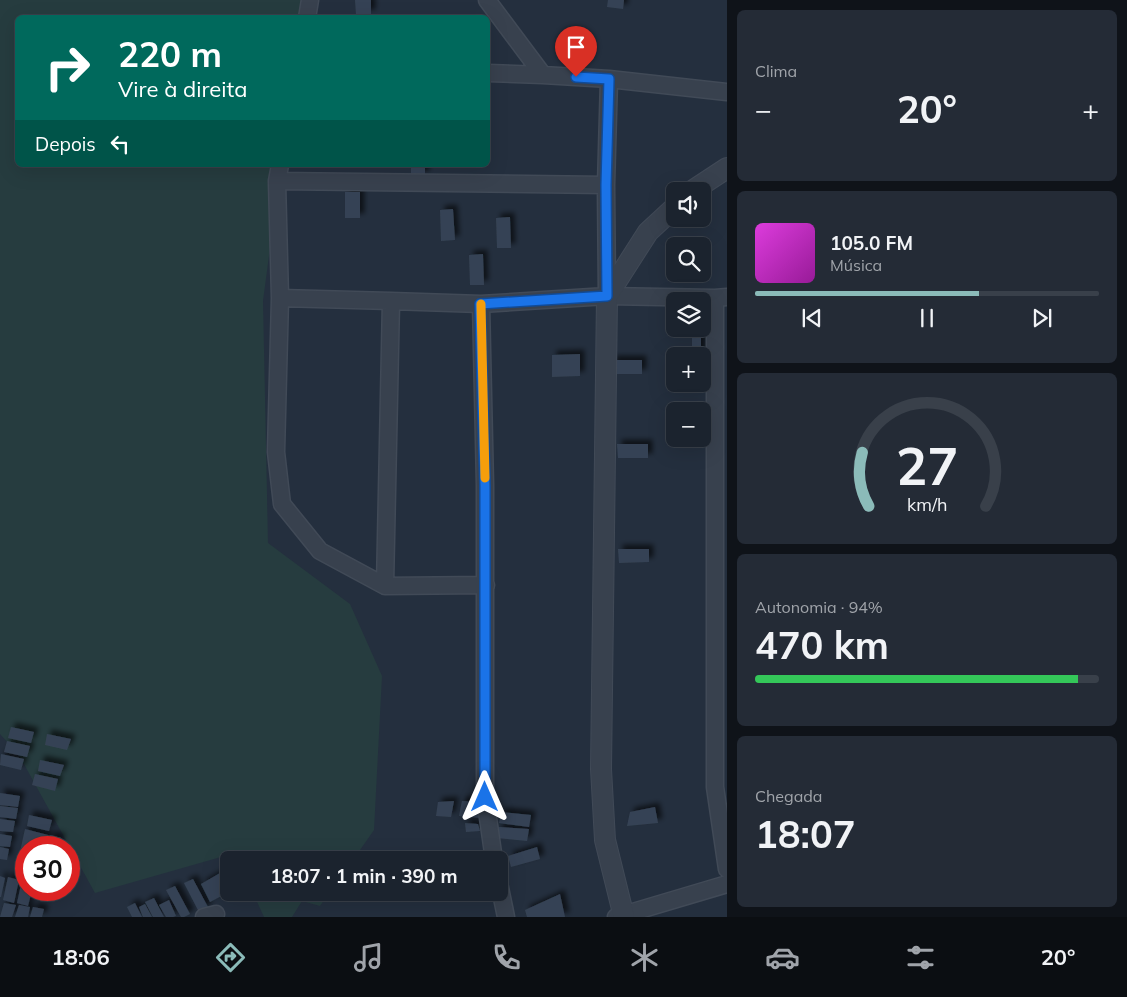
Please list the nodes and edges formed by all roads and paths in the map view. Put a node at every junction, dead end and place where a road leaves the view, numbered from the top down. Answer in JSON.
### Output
{"nodes":[{"id":1,"x":310,"y":0,"type":"edge"},
{"id":2,"x":488,"y":0,"type":"edge"},
{"id":3,"x":308,"y":15,"type":"edge"},
{"id":4,"x":490,"y":73,"type":"edge"},
{"id":5,"x":543,"y":75,"type":"junction"},
{"id":6,"x":609,"y":79,"type":"junction"},
{"id":7,"x":727,"y":92,"type":"edge"},
{"id":8,"x":727,"y":168,"type":"edge"},
{"id":9,"x":279,"y":173,"type":"edge"},
{"id":10,"x":706,"y":182,"type":"edge"},
{"id":11,"x":606,"y":185,"type":"junction"},
{"id":12,"x":666,"y":215,"type":"edge"},
{"id":13,"x":607,"y":296,"type":"junction"},
{"id":14,"x":280,"y":298,"type":"junction"},
{"id":15,"x":721,"y":298,"type":"edge"},
{"id":16,"x":391,"y":301,"type":"junction"},
{"id":17,"x":480,"y":304,"type":"junction"},
{"id":18,"x":486,"y":585,"type":"junction"},
{"id":19,"x":385,"y":586,"type":"junction"},
{"id":20,"x":493,"y":851,"type":"edge"},
{"id":21,"x":727,"y":869,"type":"edge"},
{"id":22,"x":727,"y":884,"type":"edge"},
{"id":23,"x":503,"y":901,"type":"edge"},
{"id":24,"x":621,"y":916,"type":"edge"},
{"id":25,"x":506,"y":917,"type":"edge"}],
"edges":[{"from":1,"to":3,"type":"street"},
{"from":2,"to":5,"type":"street"},
{"from":4,"to":5,"type":"street"},
{"from":5,"to":6,"type":"street"},
{"from":6,"to":7,"type":"street"},
{"from":6,"to":11,"type":"street"},
{"from":8,"to":10,"type":"street"},
{"from":9,"to":11,"type":"street"},
{"from":9,"to":14,"type":"street"},
{"from":11,"to":13,"type":"street"},
{"from":12,"to":13,"type":"street"},
{"from":13,"to":15,"type":"street"},
{"from":13,"to":17,"type":"street"},
{"from":13,"to":24,"type":"street"},
{"from":14,"to":16,"type":"street"},
{"from":14,"to":19,"type":"street"},
{"from":15,"to":21,"type":"street"},
{"from":16,"to":17,"type":"street"},
{"from":16,"to":19,"type":"street"},
{"from":17,"to":18,"type":"street"},
{"from":18,"to":19,"type":"street"},
{"from":18,"to":20,"type":"street"},
{"from":22,"to":24,"type":"street"},
{"from":23,"to":25,"type":"street"}]}
